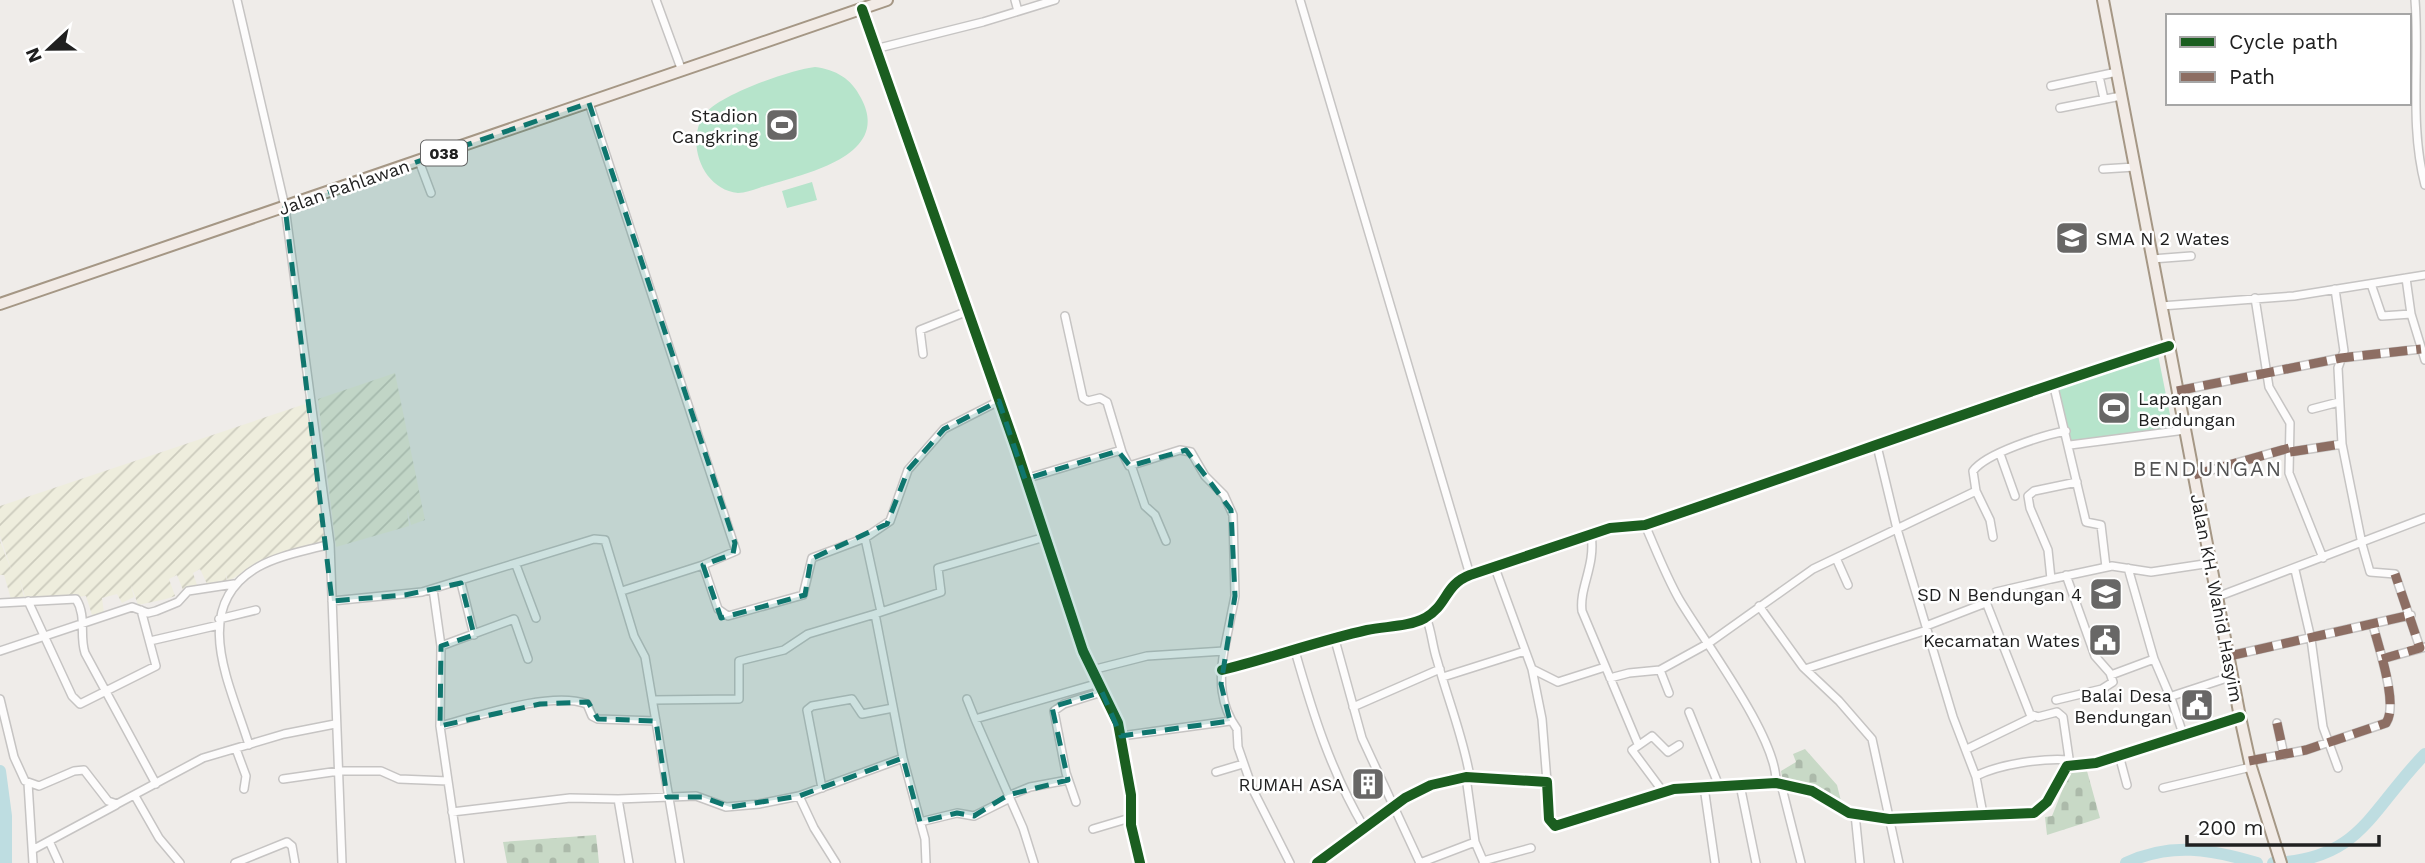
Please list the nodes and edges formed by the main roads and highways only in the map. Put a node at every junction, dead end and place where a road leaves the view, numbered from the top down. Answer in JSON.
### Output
{"nodes":[{"id":1,"x":887,"y":0,"type":"edge"},
{"id":2,"x":2103,"y":0,"type":"edge"},
{"id":3,"x":0,"y":304,"type":"edge"},
{"id":4,"x":2281,"y":863,"type":"edge"}],
"edges":[{"from":1,"to":3,"type":"main road","name":"Jalan Pahlawan","number":"038"},
{"from":2,"to":4,"type":"main road","name":"Jalan KH. Wahid Hasyim"}]}
